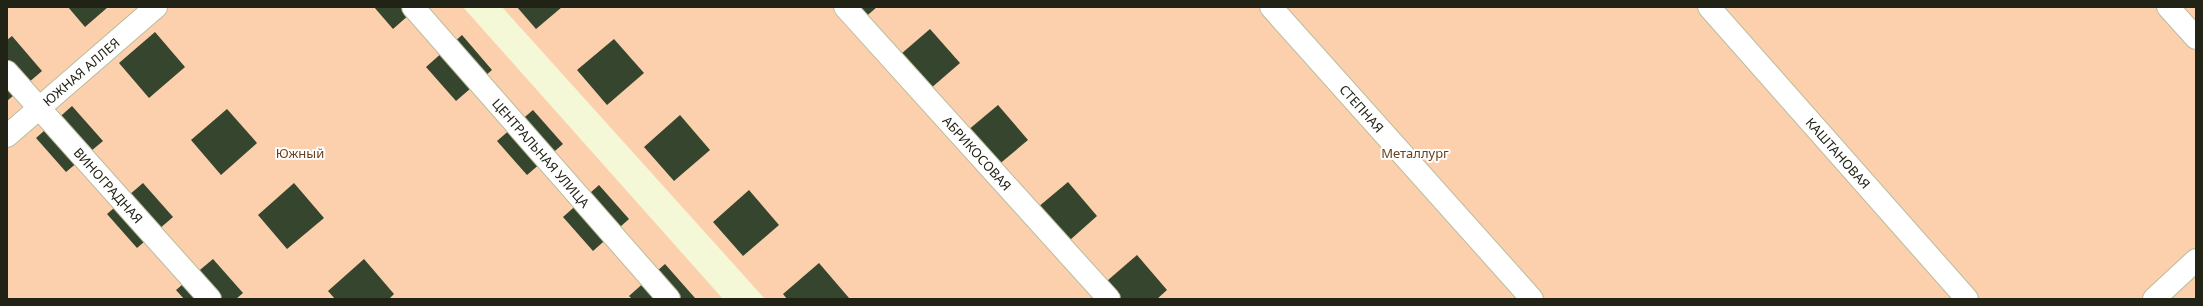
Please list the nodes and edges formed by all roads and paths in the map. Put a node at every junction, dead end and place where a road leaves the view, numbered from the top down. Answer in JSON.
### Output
{"nodes":[{"id":1,"x":156,"y":7,"type":"edge"},
{"id":2,"x":413,"y":7,"type":"edge"},
{"id":3,"x":845,"y":7,"type":"edge"},
{"id":4,"x":1271,"y":7,"type":"edge"},
{"id":5,"x":1709,"y":7,"type":"edge"},
{"id":6,"x":2168,"y":7,"type":"edge"},
{"id":7,"x":2196,"y":38,"type":"edge"},
{"id":8,"x":7,"y":72,"type":"edge"},
{"id":9,"x":39,"y":108,"type":"junction"},
{"id":10,"x":7,"y":136,"type":"edge"},
{"id":11,"x":2196,"y":260,"type":"edge"},
{"id":12,"x":210,"y":299,"type":"edge"},
{"id":13,"x":668,"y":299,"type":"edge"},
{"id":14,"x":1109,"y":299,"type":"edge"},
{"id":15,"x":1532,"y":299,"type":"edge"},
{"id":16,"x":1967,"y":299,"type":"edge"},
{"id":17,"x":2154,"y":299,"type":"edge"}],
"edges":[{"from":1,"to":9,"type":"street","name":"ЮЖНАЯ АЛЛЕЯ"},
{"from":2,"to":13,"type":"street","name":"ЦЕНТРАЛЬНАЯ УЛИЦА"},
{"from":3,"to":14,"type":"street","name":"АБРИКОСОВАЯ"},
{"from":4,"to":15,"type":"street","name":"СТЕПНАЯ"},
{"from":5,"to":16,"type":"street","name":"КАШТАНОВАЯ"},
{"from":6,"to":7,"type":"street"},
{"from":8,"to":9,"type":"street","name":"ВИНОГРАДНАЯ"},
{"from":9,"to":10,"type":"street","name":"ЮЖНАЯ АЛЛЕЯ"},
{"from":9,"to":12,"type":"street","name":"ВИНОГРАДНАЯ"},
{"from":11,"to":17,"type":"street"}]}
